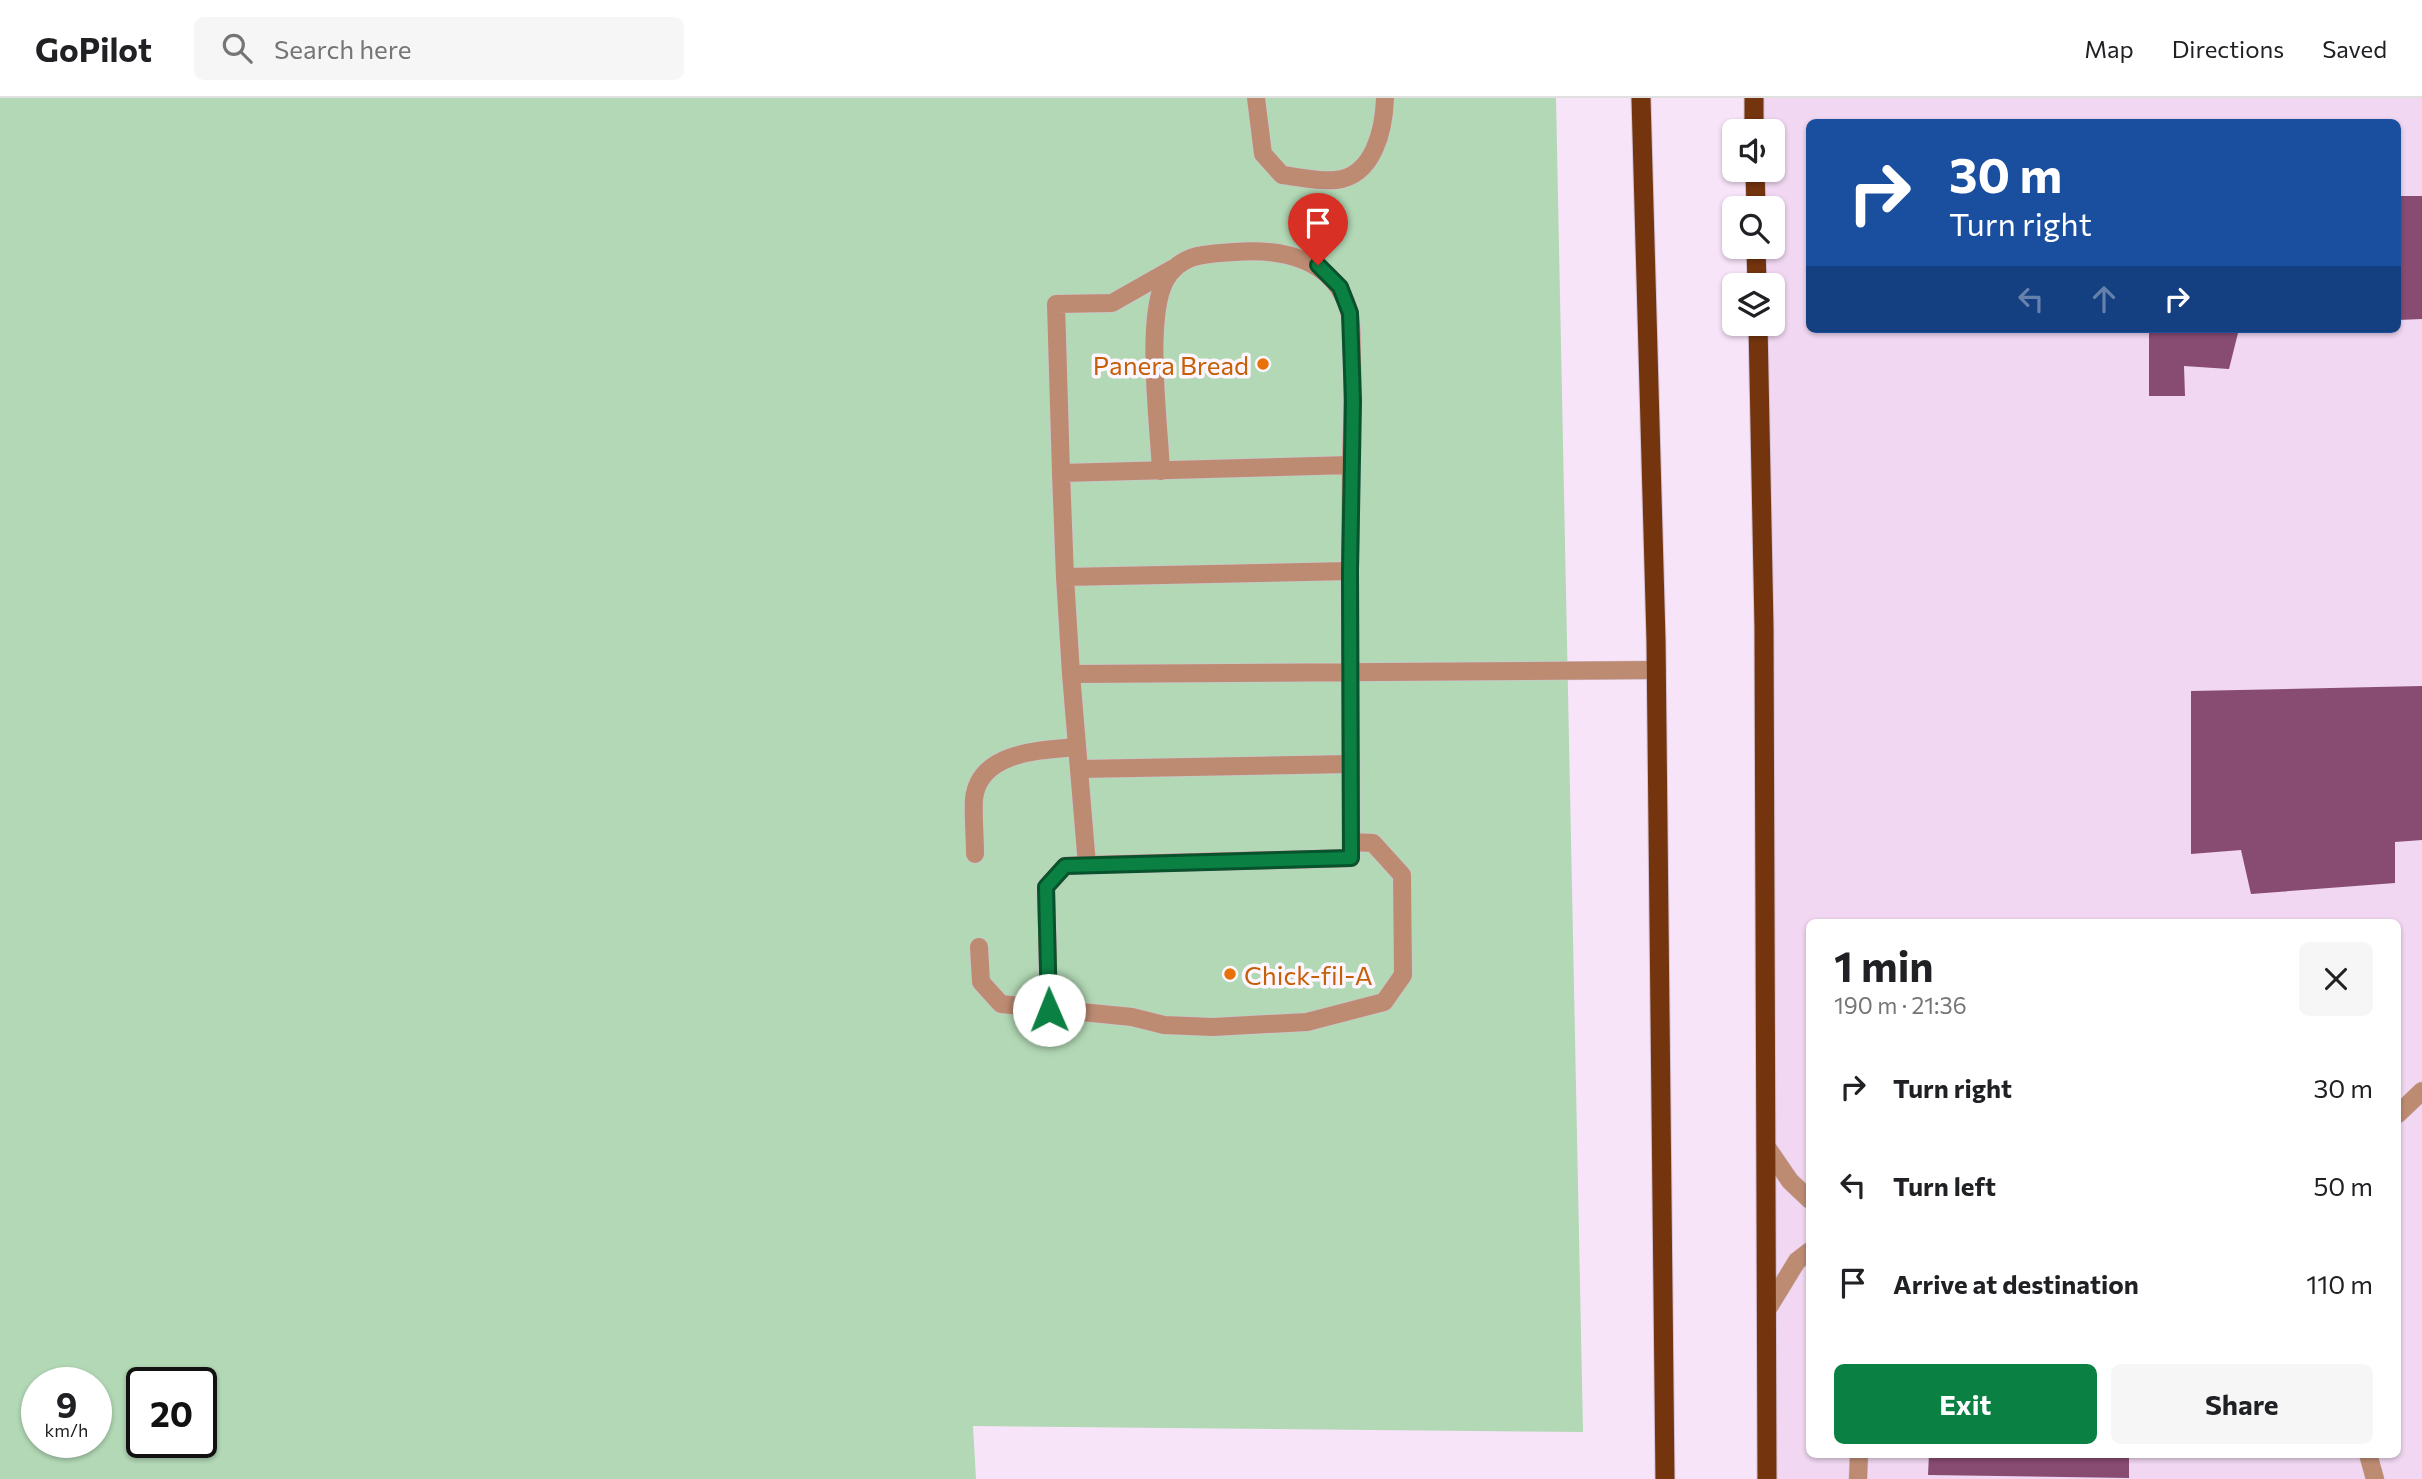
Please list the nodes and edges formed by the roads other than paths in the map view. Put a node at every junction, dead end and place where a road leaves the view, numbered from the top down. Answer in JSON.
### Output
{"nodes":[{"id":1,"x":1256,"y":98,"type":"edge"},
{"id":2,"x":1385,"y":98,"type":"edge"},
{"id":3,"x":1641,"y":98,"type":"edge"},
{"id":4,"x":1754,"y":98,"type":"edge"},
{"id":5,"x":1754,"y":119,"type":"edge"},
{"id":6,"x":1174,"y":268,"type":"junction"},
{"id":7,"x":1758,"y":336,"type":"edge"},
{"id":8,"x":1351,"y":465,"type":"junction"},
{"id":9,"x":1161,"y":471,"type":"junction"},
{"id":10,"x":1061,"y":473,"type":"junction"},
{"id":11,"x":1350,"y":571,"type":"junction"},
{"id":12,"x":1065,"y":577,"type":"junction"},
{"id":13,"x":1657,"y":670,"type":"junction"},
{"id":14,"x":1351,"y":672,"type":"junction"},
{"id":15,"x":1071,"y":674,"type":"junction"},
{"id":16,"x":1077,"y":747,"type":"junction"},
{"id":17,"x":1351,"y":764,"type":"junction"},
{"id":18,"x":1079,"y":769,"type":"junction"},
{"id":19,"x":1351,"y":842,"type":"junction"},
{"id":20,"x":975,"y":855,"type":"dead end"},
{"id":21,"x":1087,"y":865,"type":"junction"},
{"id":22,"x":979,"y":947,"type":"dead end"},
{"id":23,"x":1049,"y":1010,"type":"junction"},
{"id":24,"x":2422,"y":1091,"type":"edge"},
{"id":25,"x":2401,"y":1111,"type":"edge"},
{"id":26,"x":1766,"y":1146,"type":"junction"},
{"id":27,"x":1806,"y":1196,"type":"edge"},
{"id":28,"x":1806,"y":1254,"type":"edge"},
{"id":29,"x":1767,"y":1310,"type":"junction"},
{"id":30,"x":1859,"y":1458,"type":"edge"},
{"id":31,"x":2369,"y":1458,"type":"edge"},
{"id":32,"x":1665,"y":1479,"type":"edge"},
{"id":33,"x":1768,"y":1479,"type":"edge"},
{"id":34,"x":1858,"y":1479,"type":"edge"},
{"id":35,"x":2375,"y":1479,"type":"edge"}],
"edges":[{"from":1,"to":2,"type":"lane"},
{"from":3,"to":13,"type":"highway"},
{"from":4,"to":5,"type":"highway"},
{"from":6,"to":8,"type":"lane"},
{"from":6,"to":9,"type":"lane"},
{"from":6,"to":10,"type":"lane"},
{"from":7,"to":26,"type":"highway"},
{"from":8,"to":9,"type":"lane"},
{"from":8,"to":11,"type":"lane"},
{"from":9,"to":10,"type":"lane"},
{"from":10,"to":12,"type":"lane"},
{"from":11,"to":12,"type":"lane"},
{"from":11,"to":14,"type":"lane"},
{"from":12,"to":15,"type":"lane"},
{"from":13,"to":14,"type":"lane"},
{"from":13,"to":32,"type":"highway"},
{"from":14,"to":15,"type":"lane"},
{"from":14,"to":17,"type":"lane"},
{"from":15,"to":16,"type":"lane"},
{"from":16,"to":18,"type":"lane"},
{"from":16,"to":20,"type":"lane"},
{"from":17,"to":18,"type":"lane"},
{"from":17,"to":19,"type":"lane"},
{"from":18,"to":21,"type":"lane"},
{"from":19,"to":21,"type":"lane"},
{"from":19,"to":23,"type":"lane"},
{"from":21,"to":23,"type":"lane"},
{"from":22,"to":23,"type":"lane"},
{"from":24,"to":25,"type":"lane"},
{"from":26,"to":27,"type":"lane"},
{"from":26,"to":29,"type":"highway"},
{"from":28,"to":29,"type":"lane"},
{"from":29,"to":33,"type":"highway"},
{"from":30,"to":34,"type":"lane"},
{"from":31,"to":35,"type":"lane"}]}
